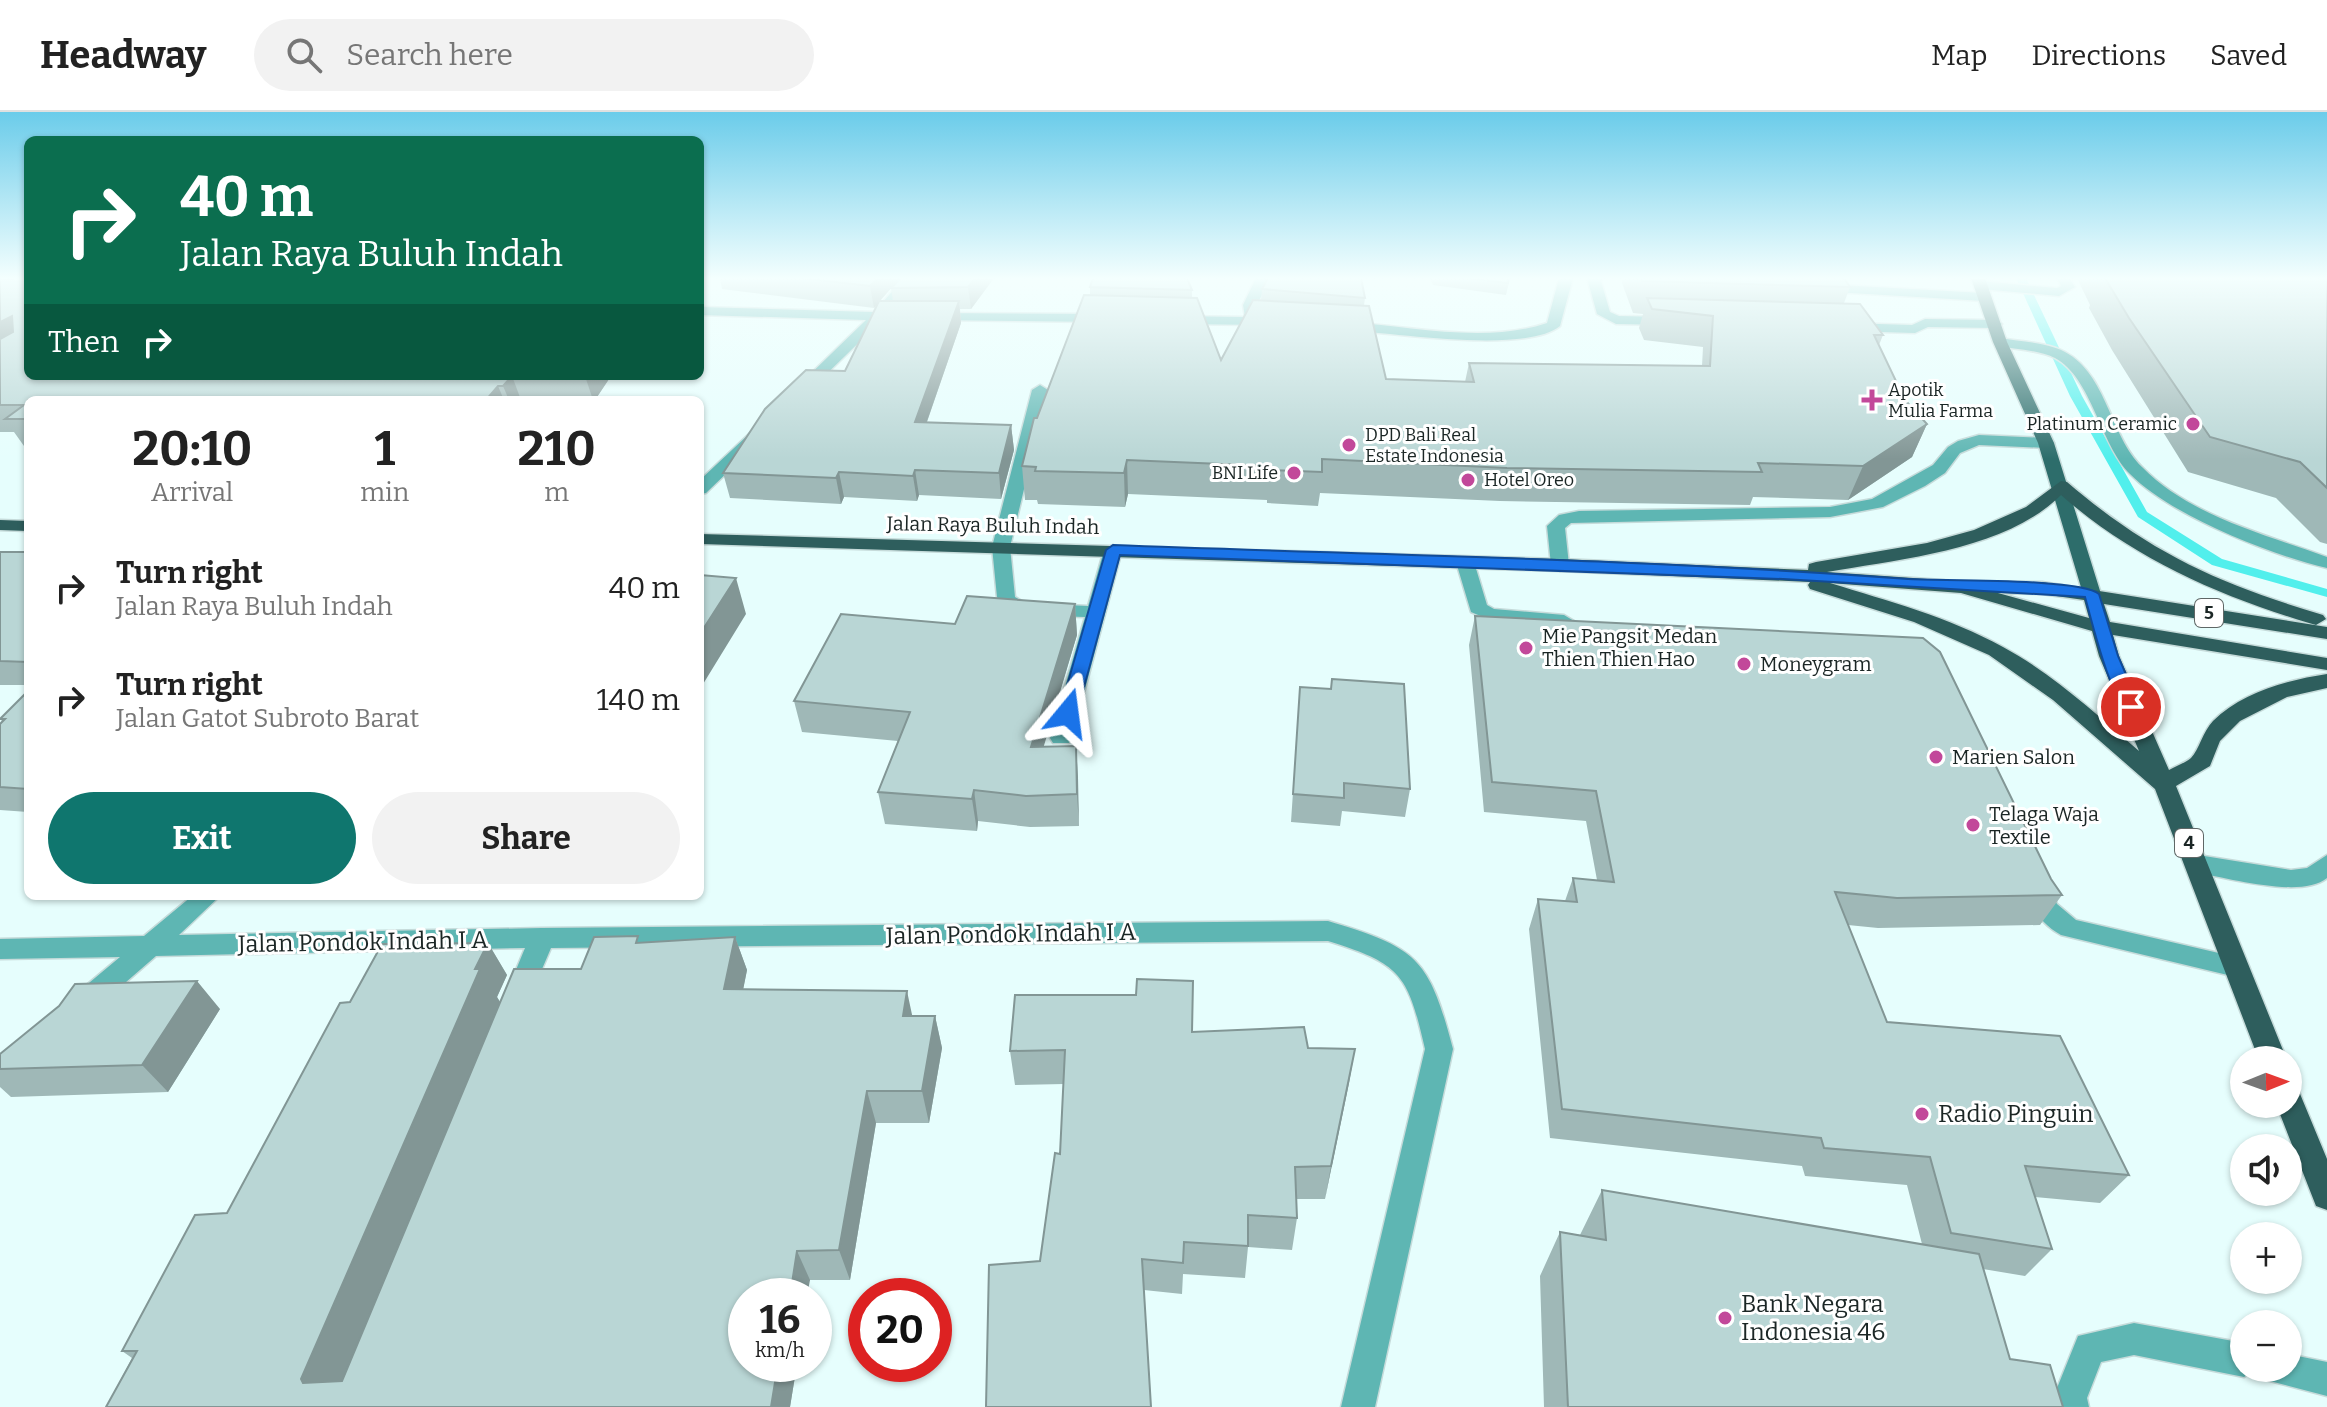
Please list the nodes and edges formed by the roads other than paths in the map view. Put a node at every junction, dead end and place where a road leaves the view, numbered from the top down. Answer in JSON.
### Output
{"nodes":[{"id":1,"x":855,"y":338,"type":"edge"},
{"id":2,"x":1999,"y":338,"type":"edge"},
{"id":3,"x":2000,"y":342,"type":"junction"},
{"id":4,"x":1040,"y":390,"type":"dead end"},
{"id":5,"x":790,"y":402,"type":"edge"},
{"id":6,"x":768,"y":424,"type":"edge"},
{"id":7,"x":2046,"y":443,"type":"junction"},
{"id":8,"x":704,"y":485,"type":"edge"},
{"id":9,"x":2061,"y":486,"type":"junction"},
{"id":10,"x":0,"y":525,"type":"edge"},
{"id":11,"x":24,"y":526,"type":"edge"},
{"id":12,"x":704,"y":539,"type":"edge"},
{"id":13,"x":1001,"y":547,"type":"junction"},
{"id":14,"x":1113,"y":550,"type":"junction"},
{"id":15,"x":1465,"y":562,"type":"junction"},
{"id":16,"x":2327,"y":563,"type":"edge"},
{"id":17,"x":1560,"y":565,"type":"junction"},
{"id":18,"x":1783,"y":574,"type":"junction"},
{"id":19,"x":1956,"y":587,"type":"junction"},
{"id":20,"x":2092,"y":594,"type":"junction"},
{"id":21,"x":1097,"y":612,"type":"junction"},
{"id":22,"x":2327,"y":622,"type":"edge"},
{"id":23,"x":1588,"y":623,"type":"edge"},
{"id":24,"x":2101,"y":627,"type":"junction"},
{"id":25,"x":2327,"y":633,"type":"edge"},
{"id":26,"x":2327,"y":664,"type":"edge"},
{"id":27,"x":2327,"y":681,"type":"edge"},
{"id":28,"x":1061,"y":738,"type":"dead end"},
{"id":29,"x":2163,"y":784,"type":"junction"},
{"id":30,"x":2198,"y":864,"type":"junction"},
{"id":31,"x":2327,"y":864,"type":"edge"},
{"id":32,"x":2028,"y":868,"type":"edge"},
{"id":33,"x":203,"y":900,"type":"edge"},
{"id":34,"x":542,"y":938,"type":"junction"},
{"id":35,"x":149,"y":948,"type":"junction"},
{"id":36,"x":0,"y":949,"type":"edge"},
{"id":37,"x":2236,"y":967,"type":"junction"},
{"id":38,"x":69,"y":1016,"type":"edge"},
{"id":39,"x":506,"y":1026,"type":"edge"},
{"id":40,"x":2267,"y":1046,"type":"edge"},
{"id":41,"x":2296,"y":1118,"type":"edge"},
{"id":42,"x":2327,"y":1196,"type":"edge"},
{"id":43,"x":2230,"y":1357,"type":"edge"},
{"id":44,"x":2302,"y":1373,"type":"edge"},
{"id":45,"x":2327,"y":1379,"type":"edge"},
{"id":46,"x":1358,"y":1407,"type":"edge"},
{"id":47,"x":2072,"y":1407,"type":"edge"}],
"edges":[{"from":1,"to":5,"type":"street"},
{"from":2,"to":3,"type":"main road"},
{"from":3,"to":7,"type":"main road"},
{"from":3,"to":16,"type":"street"},
{"from":4,"to":13,"type":"street"},
{"from":6,"to":8,"type":"street"},
{"from":7,"to":9,"type":"main road"},
{"from":7,"to":17,"type":"street"},
{"from":9,"to":18,"type":"highway"},
{"from":9,"to":20,"type":"main road"},
{"from":9,"to":22,"type":"highway"},
{"from":10,"to":11,"type":"highway"},
{"from":12,"to":13,"type":"highway","name":"Jalan Raya Buluh Indah","number":"5"},
{"from":13,"to":14,"type":"highway","name":"Jalan Raya Buluh Indah","number":"5"},
{"from":13,"to":21,"type":"street"},
{"from":14,"to":15,"type":"highway","name":"Jalan Raya Buluh Indah","number":"5"},
{"from":14,"to":21,"type":"street"},
{"from":15,"to":17,"type":"highway","name":"Jalan Raya Buluh Indah","number":"5"},
{"from":15,"to":23,"type":"street"},
{"from":17,"to":18,"type":"highway","name":"Jalan Raya Buluh Indah","number":"5"},
{"from":18,"to":19,"type":"highway","name":"Jalan Raya Buluh Indah","number":"5"},
{"from":18,"to":29,"type":"highway"},
{"from":19,"to":20,"type":"highway","name":"Jalan Raya Buluh Indah","number":"5"},
{"from":19,"to":24,"type":"highway","name":"Jalan Raya Buluh Indah","number":"5"},
{"from":20,"to":24,"type":"highway","number":"4"},
{"from":20,"to":25,"type":"highway","number":"5"},
{"from":21,"to":28,"type":"street"},
{"from":24,"to":26,"type":"highway","number":"5"},
{"from":24,"to":29,"type":"highway","number":"4"},
{"from":27,"to":29,"type":"highway"},
{"from":29,"to":30,"type":"highway","number":"4"},
{"from":30,"to":31,"type":"street"},
{"from":30,"to":37,"type":"highway","number":"4"},
{"from":32,"to":37,"type":"street"},
{"from":33,"to":35,"type":"street"},
{"from":34,"to":35,"type":"street","name":"Jalan Pondok Indah I A"},
{"from":34,"to":39,"type":"street"},
{"from":34,"to":46,"type":"street","name":"Jalan Pondok Indah I A"},
{"from":35,"to":36,"type":"street","name":"Jalan Pondok Indah I A"},
{"from":35,"to":38,"type":"street"},
{"from":37,"to":40,"type":"highway","number":"4"},
{"from":41,"to":42,"type":"highway"},
{"from":43,"to":47,"type":"street"},
{"from":44,"to":45,"type":"street"}]}
